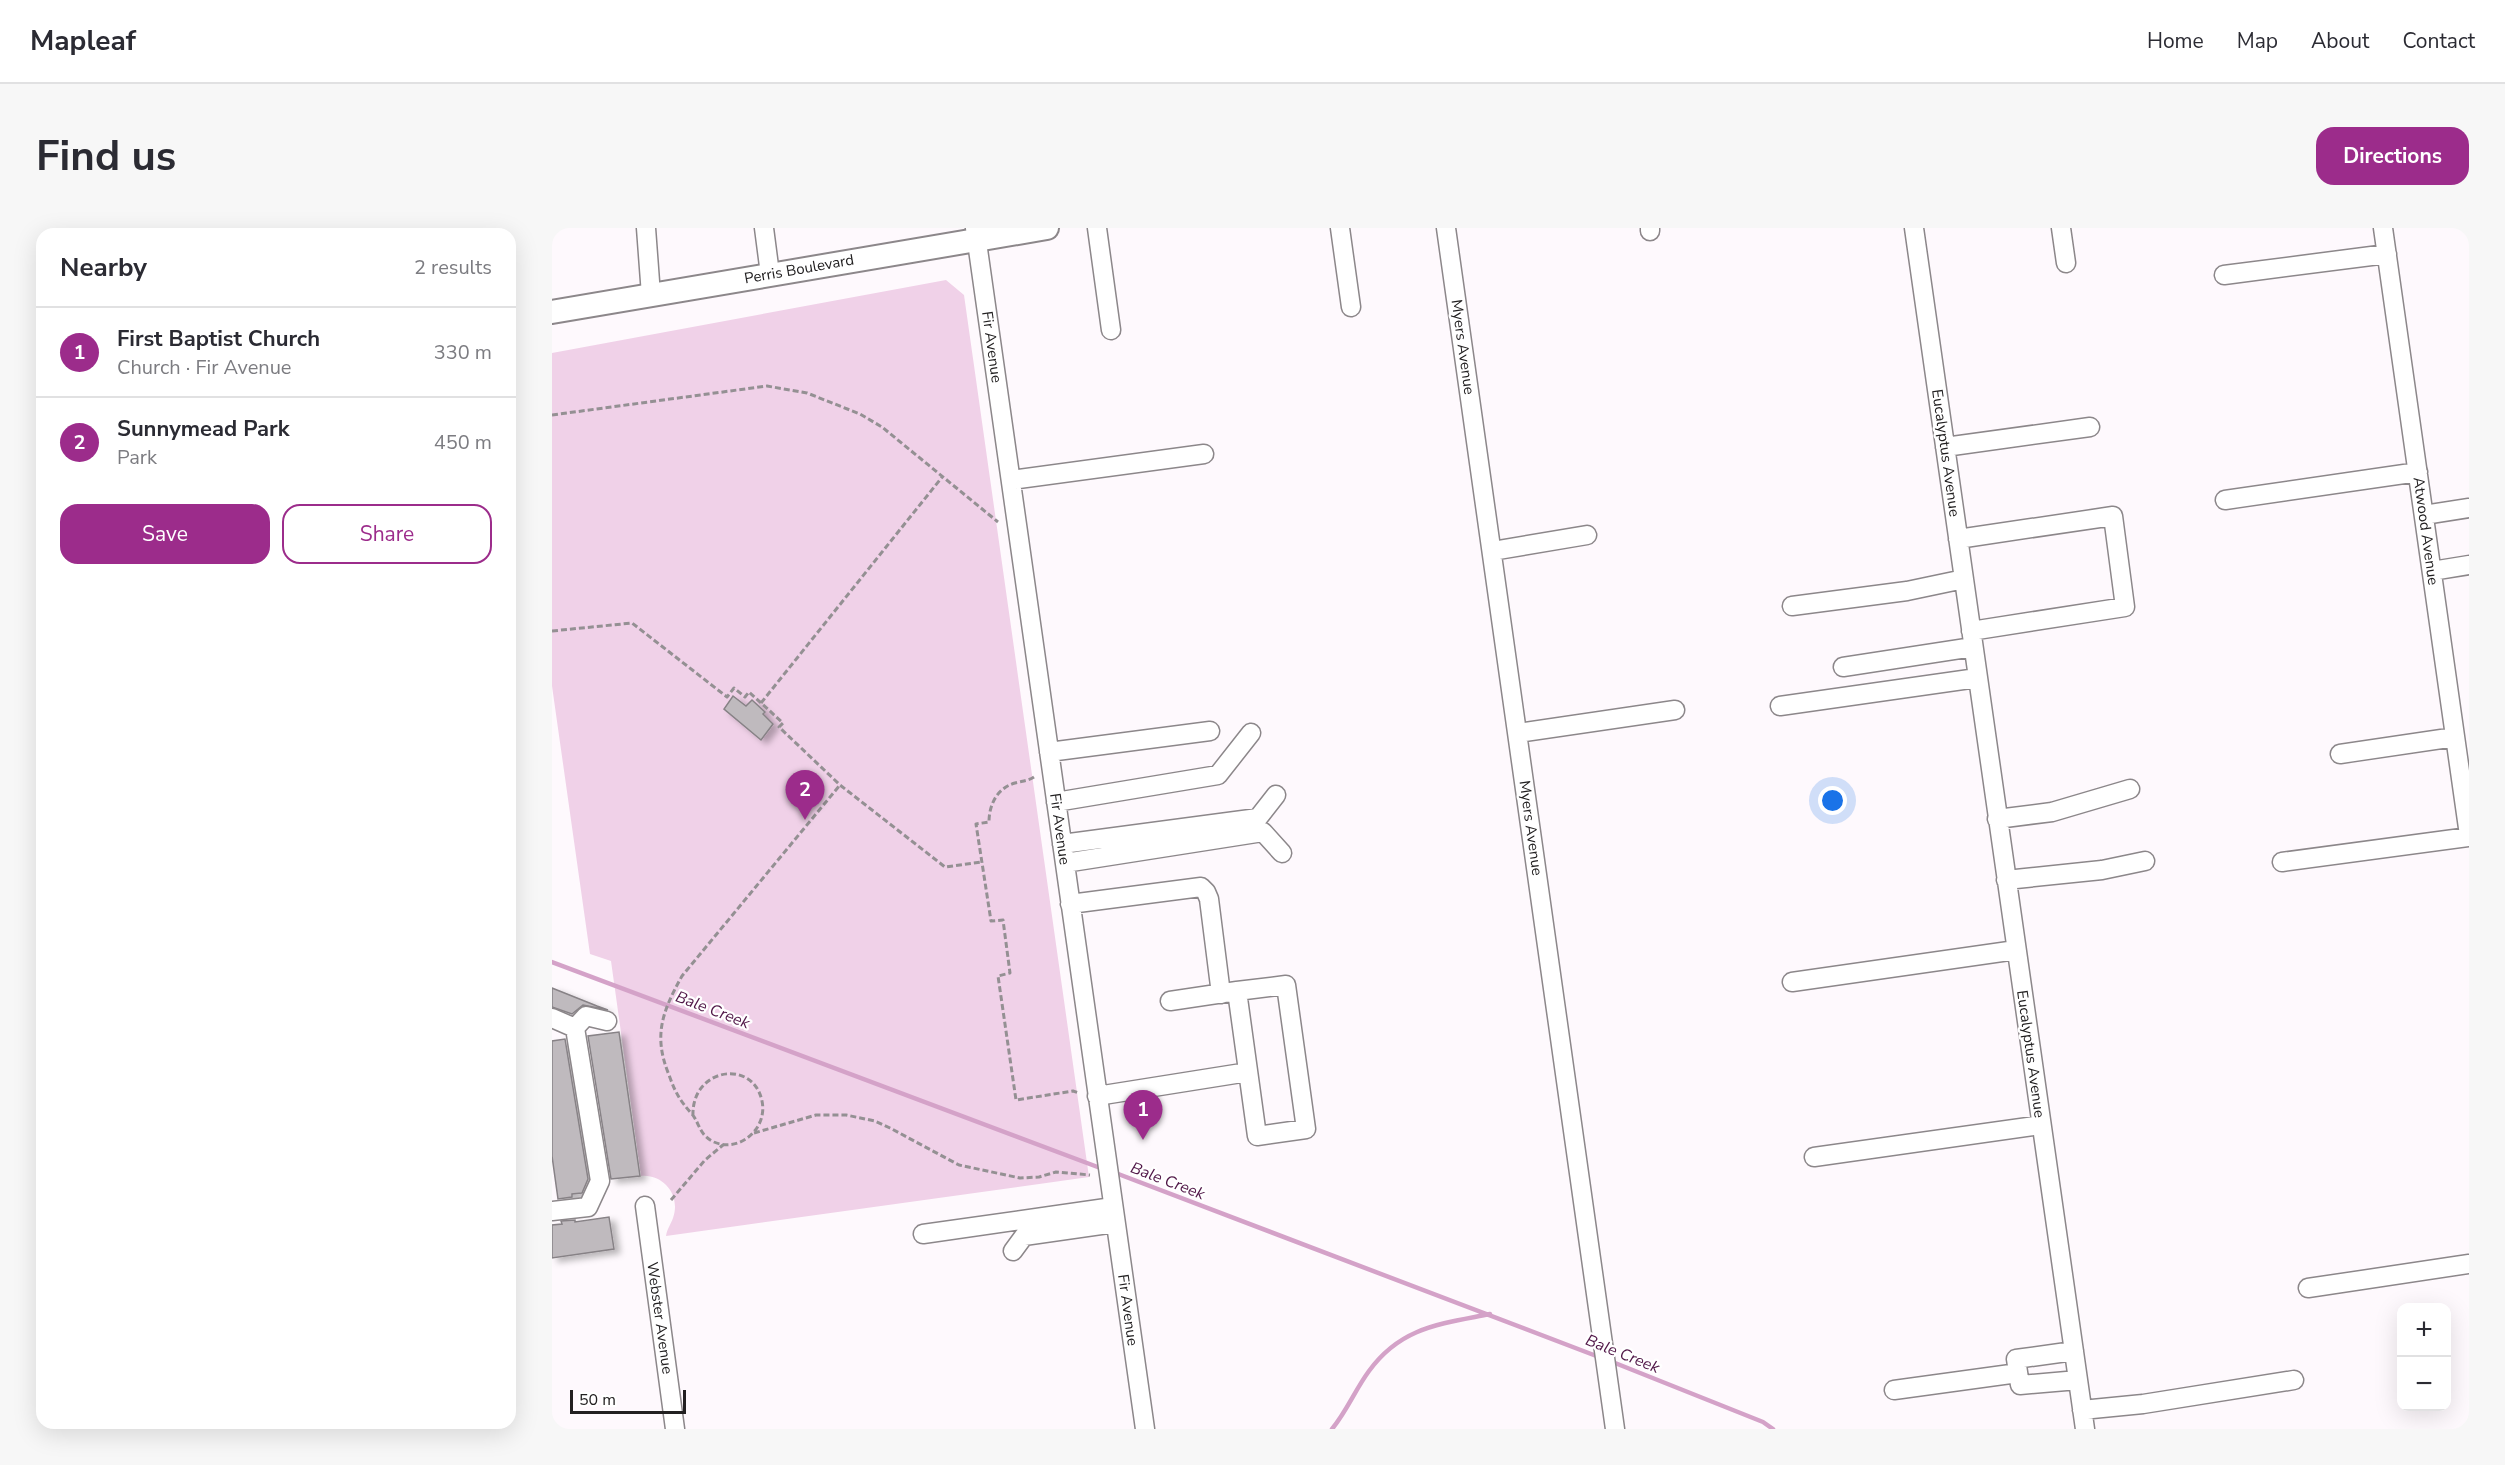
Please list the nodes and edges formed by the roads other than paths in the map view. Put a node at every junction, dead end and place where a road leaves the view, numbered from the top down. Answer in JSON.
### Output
{"nodes":[{"id":1,"x":646,"y":228,"type":"edge"},
{"id":2,"x":764,"y":228,"type":"edge"},
{"id":3,"x":1047,"y":228,"type":"edge"},
{"id":4,"x":1097,"y":228,"type":"edge"},
{"id":5,"x":1340,"y":228,"type":"edge"},
{"id":6,"x":1446,"y":228,"type":"edge"},
{"id":7,"x":1914,"y":228,"type":"edge"},
{"id":8,"x":2061,"y":228,"type":"edge"},
{"id":9,"x":2383,"y":228,"type":"edge"},
{"id":10,"x":976,"y":233,"type":"edge"},
{"id":11,"x":2387,"y":254,"type":"junction"},
{"id":12,"x":2066,"y":263,"type":"dead end"},
{"id":13,"x":770,"y":274,"type":"junction"},
{"id":14,"x":2224,"y":275,"type":"dead end"},
{"id":15,"x":651,"y":295,"type":"junction"},
{"id":16,"x":1351,"y":307,"type":"dead end"},
{"id":17,"x":552,"y":312,"type":"edge"},
{"id":18,"x":1111,"y":330,"type":"dead end"},
{"id":19,"x":2090,"y":427,"type":"dead end"},
{"id":20,"x":1945,"y":447,"type":"junction"},
{"id":21,"x":1204,"y":454,"type":"dead end"},
{"id":22,"x":2418,"y":472,"type":"junction"},
{"id":23,"x":1011,"y":480,"type":"junction"},
{"id":24,"x":2225,"y":500,"type":"dead end"},
{"id":25,"x":2469,"y":508,"type":"edge"},
{"id":26,"x":2424,"y":515,"type":"junction"},
{"id":27,"x":1587,"y":535,"type":"dead end"},
{"id":28,"x":1958,"y":539,"type":"junction"},
{"id":29,"x":1492,"y":551,"type":"junction"},
{"id":30,"x":2469,"y":565,"type":"edge"},
{"id":31,"x":2432,"y":571,"type":"junction"},
{"id":32,"x":1964,"y":579,"type":"junction"},
{"id":33,"x":1791,"y":606,"type":"dead end"},
{"id":34,"x":1972,"y":639,"type":"junction"},
{"id":35,"x":1844,"y":667,"type":"dead end"},
{"id":36,"x":1977,"y":678,"type":"junction"},
{"id":37,"x":1780,"y":706,"type":"dead end"},
{"id":38,"x":1675,"y":710,"type":"dead end"},
{"id":39,"x":1210,"y":731,"type":"dead end"},
{"id":40,"x":1251,"y":733,"type":"dead end"},
{"id":41,"x":1518,"y":733,"type":"junction"},
{"id":42,"x":2455,"y":737,"type":"junction"},
{"id":43,"x":1049,"y":752,"type":"junction"},
{"id":44,"x":2340,"y":754,"type":"dead end"},
{"id":45,"x":2130,"y":789,"type":"dead end"},
{"id":46,"x":1276,"y":795,"type":"dead end"},
{"id":47,"x":1056,"y":802,"type":"junction"},
{"id":48,"x":1997,"y":819,"type":"junction"},
{"id":49,"x":2469,"y":836,"type":"edge"},
{"id":50,"x":1062,"y":844,"type":"junction"},
{"id":51,"x":1282,"y":854,"type":"dead end"},
{"id":52,"x":2145,"y":861,"type":"dead end"},
{"id":53,"x":2282,"y":862,"type":"dead end"},
{"id":54,"x":1065,"y":863,"type":"junction"},
{"id":55,"x":2006,"y":880,"type":"junction"},
{"id":56,"x":1070,"y":904,"type":"junction"},
{"id":57,"x":2016,"y":950,"type":"junction"},
{"id":58,"x":1792,"y":982,"type":"dead end"},
{"id":59,"x":1229,"y":993,"type":"junction"},
{"id":60,"x":1170,"y":1001,"type":"dead end"},
{"id":61,"x":552,"y":1018,"type":"edge"},
{"id":62,"x":607,"y":1021,"type":"dead end"},
{"id":63,"x":575,"y":1028,"type":"junction"},
{"id":64,"x":1248,"y":1072,"type":"junction"},
{"id":65,"x":1097,"y":1096,"type":"junction"},
{"id":66,"x":2042,"y":1125,"type":"junction"},
{"id":67,"x":1814,"y":1157,"type":"dead end"},
{"id":68,"x":645,"y":1206,"type":"dead end"},
{"id":69,"x":552,"y":1211,"type":"edge"},
{"id":70,"x":1114,"y":1215,"type":"junction"},
{"id":71,"x":923,"y":1234,"type":"dead end"},
{"id":72,"x":1013,"y":1251,"type":"dead end"},
{"id":73,"x":2469,"y":1264,"type":"edge"},
{"id":74,"x":2308,"y":1288,"type":"dead end"},
{"id":75,"x":2074,"y":1351,"type":"junction"},
{"id":76,"x":2018,"y":1373,"type":"junction"},
{"id":77,"x":2078,"y":1380,"type":"junction"},
{"id":78,"x":2294,"y":1380,"type":"dead end"},
{"id":79,"x":1894,"y":1390,"type":"dead end"},
{"id":80,"x":2082,"y":1410,"type":"junction"},
{"id":81,"x":675,"y":1429,"type":"edge"},
{"id":82,"x":1145,"y":1429,"type":"edge"},
{"id":83,"x":1615,"y":1429,"type":"edge"},
{"id":84,"x":2085,"y":1429,"type":"edge"}],
"edges":[{"from":1,"to":15,"type":"street"},
{"from":2,"to":13,"type":"street"},
{"from":3,"to":10,"type":"main road","name":"Perris Boulevard"},
{"from":4,"to":18,"type":"street"},
{"from":5,"to":16,"type":"street"},
{"from":6,"to":29,"type":"street","name":"Myers Avenue"},
{"from":7,"to":20,"type":"street","name":"Eucalyptus Avenue"},
{"from":8,"to":12,"type":"street"},
{"from":9,"to":11,"type":"street","name":"Atwood Avenue"},
{"from":10,"to":13,"type":"main road","name":"Perris Boulevard"},
{"from":10,"to":23,"type":"street","name":"Fir Avenue"},
{"from":11,"to":14,"type":"street"},
{"from":11,"to":22,"type":"street","name":"Atwood Avenue"},
{"from":13,"to":15,"type":"main road","name":"Perris Boulevard"},
{"from":15,"to":17,"type":"main road","name":"Perris Boulevard"},
{"from":19,"to":20,"type":"street"},
{"from":20,"to":28,"type":"street","name":"Eucalyptus Avenue"},
{"from":21,"to":23,"type":"street"},
{"from":22,"to":24,"type":"street"},
{"from":22,"to":26,"type":"street","name":"Atwood Avenue"},
{"from":23,"to":43,"type":"street","name":"Fir Avenue"},
{"from":25,"to":26,"type":"street"},
{"from":26,"to":31,"type":"street","name":"Atwood Avenue"},
{"from":27,"to":29,"type":"street"},
{"from":28,"to":32,"type":"street","name":"Eucalyptus Avenue"},
{"from":28,"to":34,"type":"street"},
{"from":29,"to":41,"type":"street","name":"Myers Avenue"},
{"from":30,"to":31,"type":"street"},
{"from":31,"to":42,"type":"street","name":"Atwood Avenue"},
{"from":32,"to":33,"type":"street"},
{"from":32,"to":34,"type":"street","name":"Eucalyptus Avenue"},
{"from":34,"to":35,"type":"street"},
{"from":34,"to":36,"type":"street","name":"Eucalyptus Avenue"},
{"from":36,"to":37,"type":"street"},
{"from":36,"to":48,"type":"street","name":"Eucalyptus Avenue"},
{"from":38,"to":41,"type":"street"},
{"from":39,"to":43,"type":"street"},
{"from":40,"to":47,"type":"street"},
{"from":41,"to":83,"type":"street","name":"Myers Avenue"},
{"from":42,"to":44,"type":"street"},
{"from":42,"to":49,"type":"street","name":"Atwood Avenue"},
{"from":43,"to":47,"type":"street","name":"Fir Avenue"},
{"from":45,"to":48,"type":"street"},
{"from":46,"to":50,"type":"street"},
{"from":47,"to":50,"type":"street","name":"Fir Avenue"},
{"from":48,"to":55,"type":"street","name":"Eucalyptus Avenue"},
{"from":49,"to":53,"type":"street"},
{"from":50,"to":54,"type":"street","name":"Fir Avenue"},
{"from":51,"to":54,"type":"street"},
{"from":52,"to":55,"type":"street"},
{"from":54,"to":56,"type":"street","name":"Fir Avenue"},
{"from":55,"to":57,"type":"street","name":"Eucalyptus Avenue"},
{"from":56,"to":59,"type":"street"},
{"from":56,"to":65,"type":"street","name":"Fir Avenue"},
{"from":57,"to":58,"type":"street"},
{"from":57,"to":66,"type":"street","name":"Eucalyptus Avenue"},
{"from":59,"to":60,"type":"street"},
{"from":59,"to":64,"type":"street"},
{"from":59,"to":64,"type":"street"},
{"from":61,"to":63,"type":"street"},
{"from":62,"to":63,"type":"street"},
{"from":63,"to":69,"type":"street"},
{"from":64,"to":65,"type":"street"},
{"from":65,"to":70,"type":"street","name":"Fir Avenue"},
{"from":66,"to":67,"type":"street"},
{"from":66,"to":75,"type":"street","name":"Eucalyptus Avenue"},
{"from":68,"to":81,"type":"street","name":"Webster Avenue"},
{"from":70,"to":71,"type":"street"},
{"from":70,"to":72,"type":"street"},
{"from":70,"to":82,"type":"street","name":"Fir Avenue"},
{"from":73,"to":74,"type":"street"},
{"from":75,"to":76,"type":"street"},
{"from":75,"to":77,"type":"street","name":"Eucalyptus Avenue"},
{"from":76,"to":77,"type":"street"},
{"from":76,"to":79,"type":"street"},
{"from":77,"to":80,"type":"street","name":"Eucalyptus Avenue"},
{"from":78,"to":80,"type":"street"},
{"from":80,"to":84,"type":"street","name":"Eucalyptus Avenue"}]}
